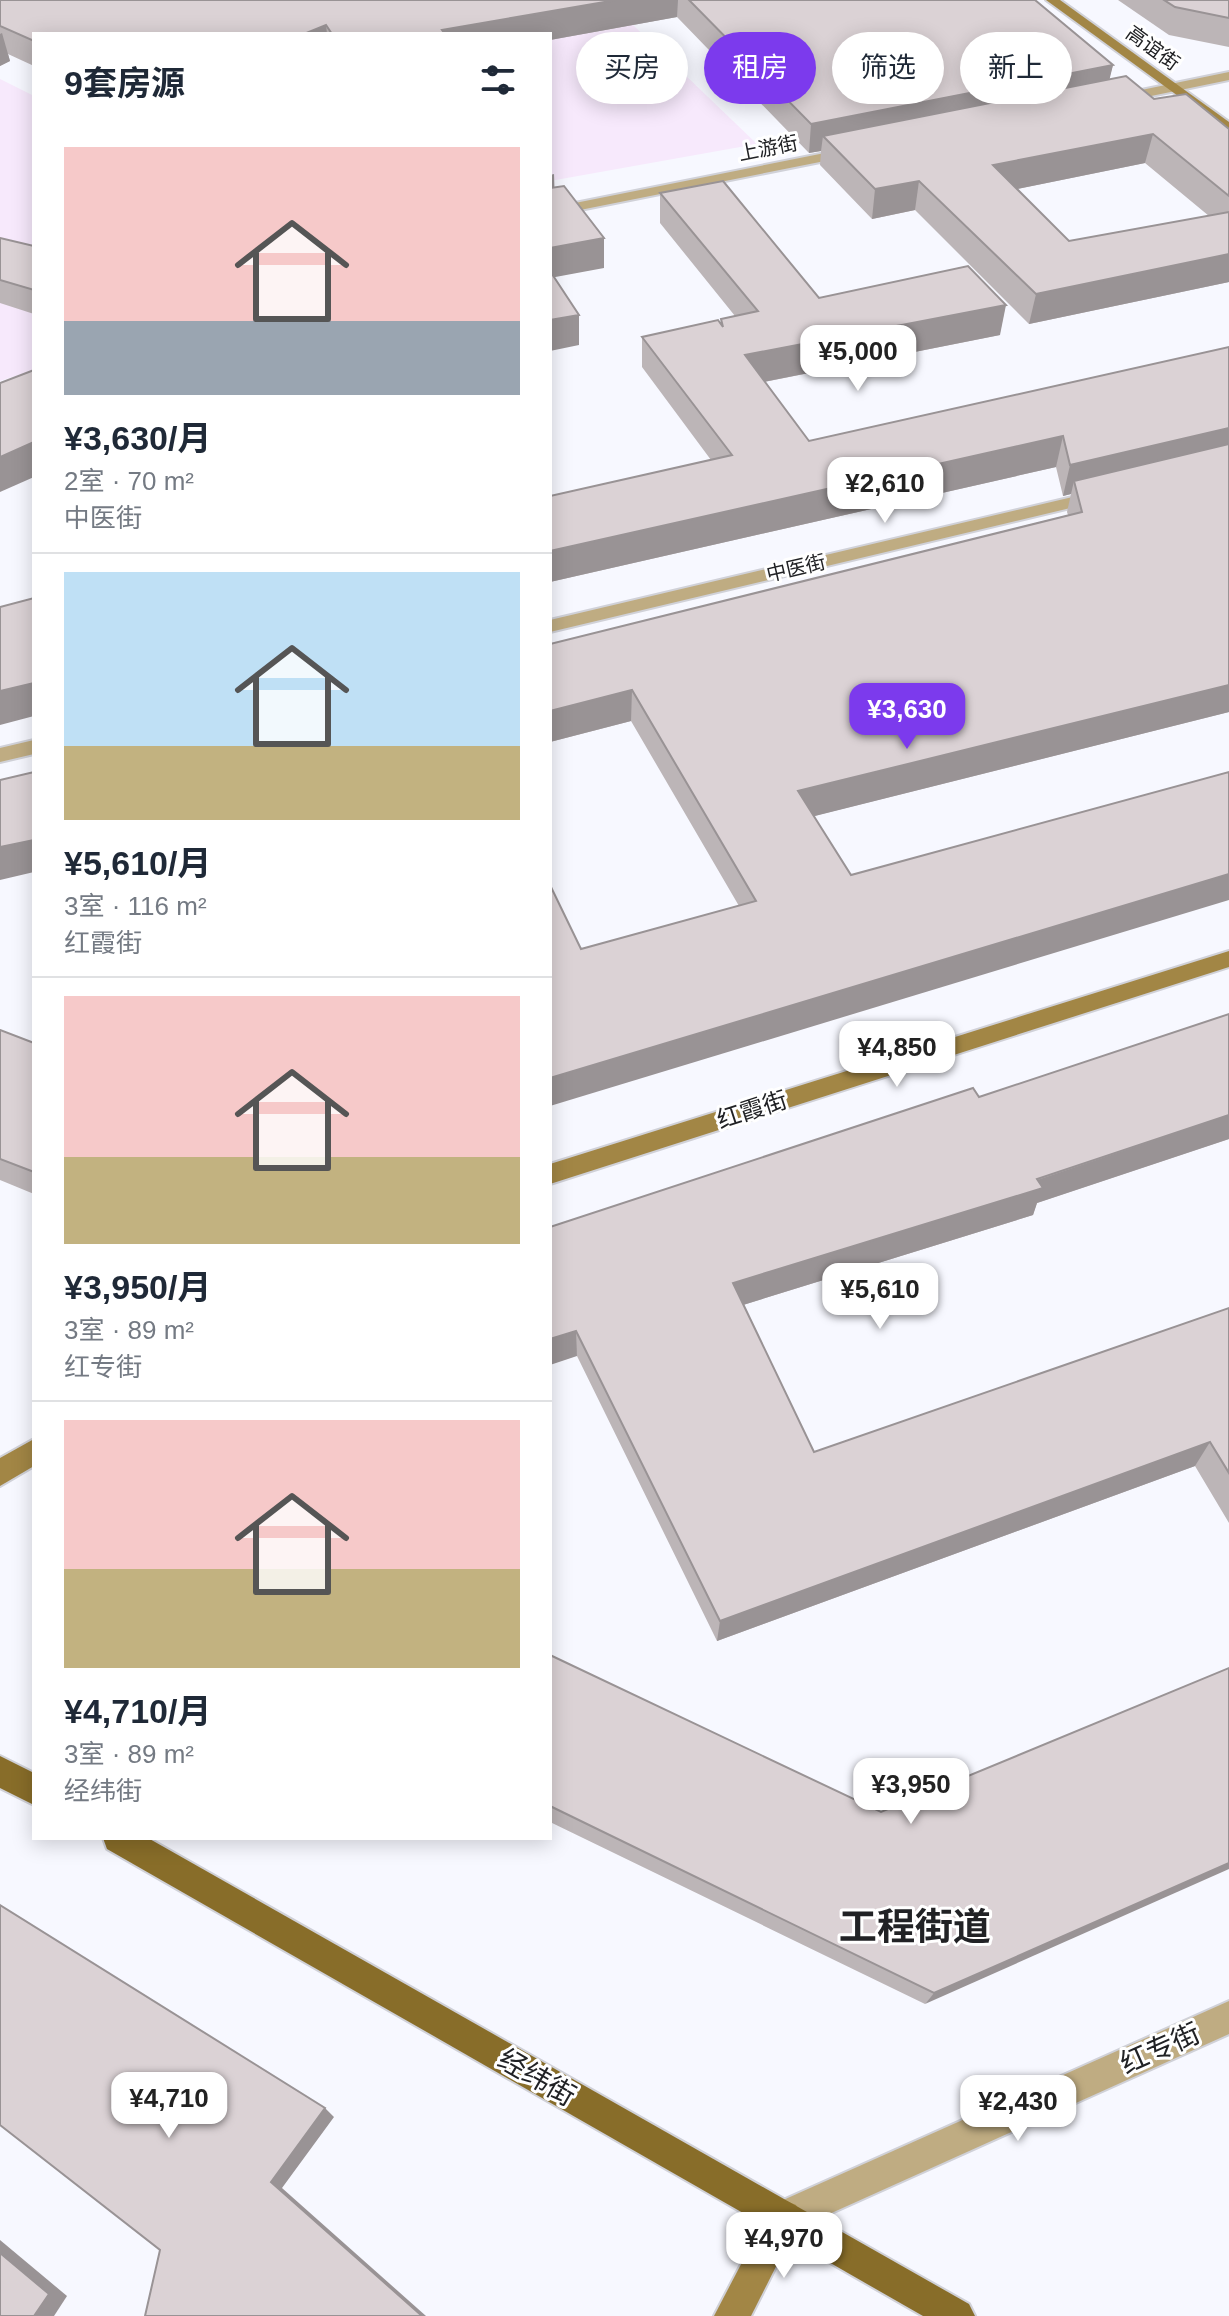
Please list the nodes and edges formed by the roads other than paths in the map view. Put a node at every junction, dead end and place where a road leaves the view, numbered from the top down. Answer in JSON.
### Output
{"nodes":[{"id":1,"x":1052,"y":0,"type":"edge"},
{"id":2,"x":1229,"y":76,"type":"edge"},
{"id":3,"x":1174,"y":88,"type":"junction"},
{"id":4,"x":1096,"y":103,"type":"edge"},
{"id":5,"x":1229,"y":129,"type":"edge"},
{"id":6,"x":862,"y":150,"type":"edge"},
{"id":7,"x":552,"y":212,"type":"edge"},
{"id":8,"x":1121,"y":491,"type":"edge"},
{"id":9,"x":552,"y":626,"type":"edge"},
{"id":10,"x":32,"y":747,"type":"edge"},
{"id":11,"x":0,"y":755,"type":"edge"},
{"id":12,"x":1229,"y":959,"type":"edge"},
{"id":13,"x":552,"y":1173,"type":"edge"},
{"id":14,"x":32,"y":1452,"type":"edge"},
{"id":15,"x":0,"y":1473,"type":"edge"},
{"id":16,"x":0,"y":1771,"type":"edge"},
{"id":17,"x":32,"y":1789,"type":"edge"},
{"id":18,"x":122,"y":1840,"type":"edge"},
{"id":19,"x":1229,"y":2017,"type":"edge"},
{"id":20,"x":784,"y":2217,"type":"junction"},
{"id":21,"x":732,"y":2316,"type":"edge"},
{"id":22,"x":957,"y":2316,"type":"edge"}],
"edges":[{"from":1,"to":3,"type":"main road","name":"高谊街"},
{"from":2,"to":3,"type":"street"},
{"from":3,"to":4,"type":"street"},
{"from":3,"to":5,"type":"main road","name":"高谊街"},
{"from":6,"to":7,"type":"street","name":"上游街"},
{"from":8,"to":9,"type":"street","name":"中医街"},
{"from":10,"to":11,"type":"street"},
{"from":12,"to":13,"type":"main road","name":"红霞街"},
{"from":14,"to":15,"type":"main road"},
{"from":16,"to":17,"type":"main road"},
{"from":18,"to":20,"type":"main road","name":"经纬街"},
{"from":19,"to":20,"type":"street","name":"红专街"},
{"from":20,"to":21,"type":"main road"},
{"from":20,"to":22,"type":"main road","name":"经纬街"}]}
